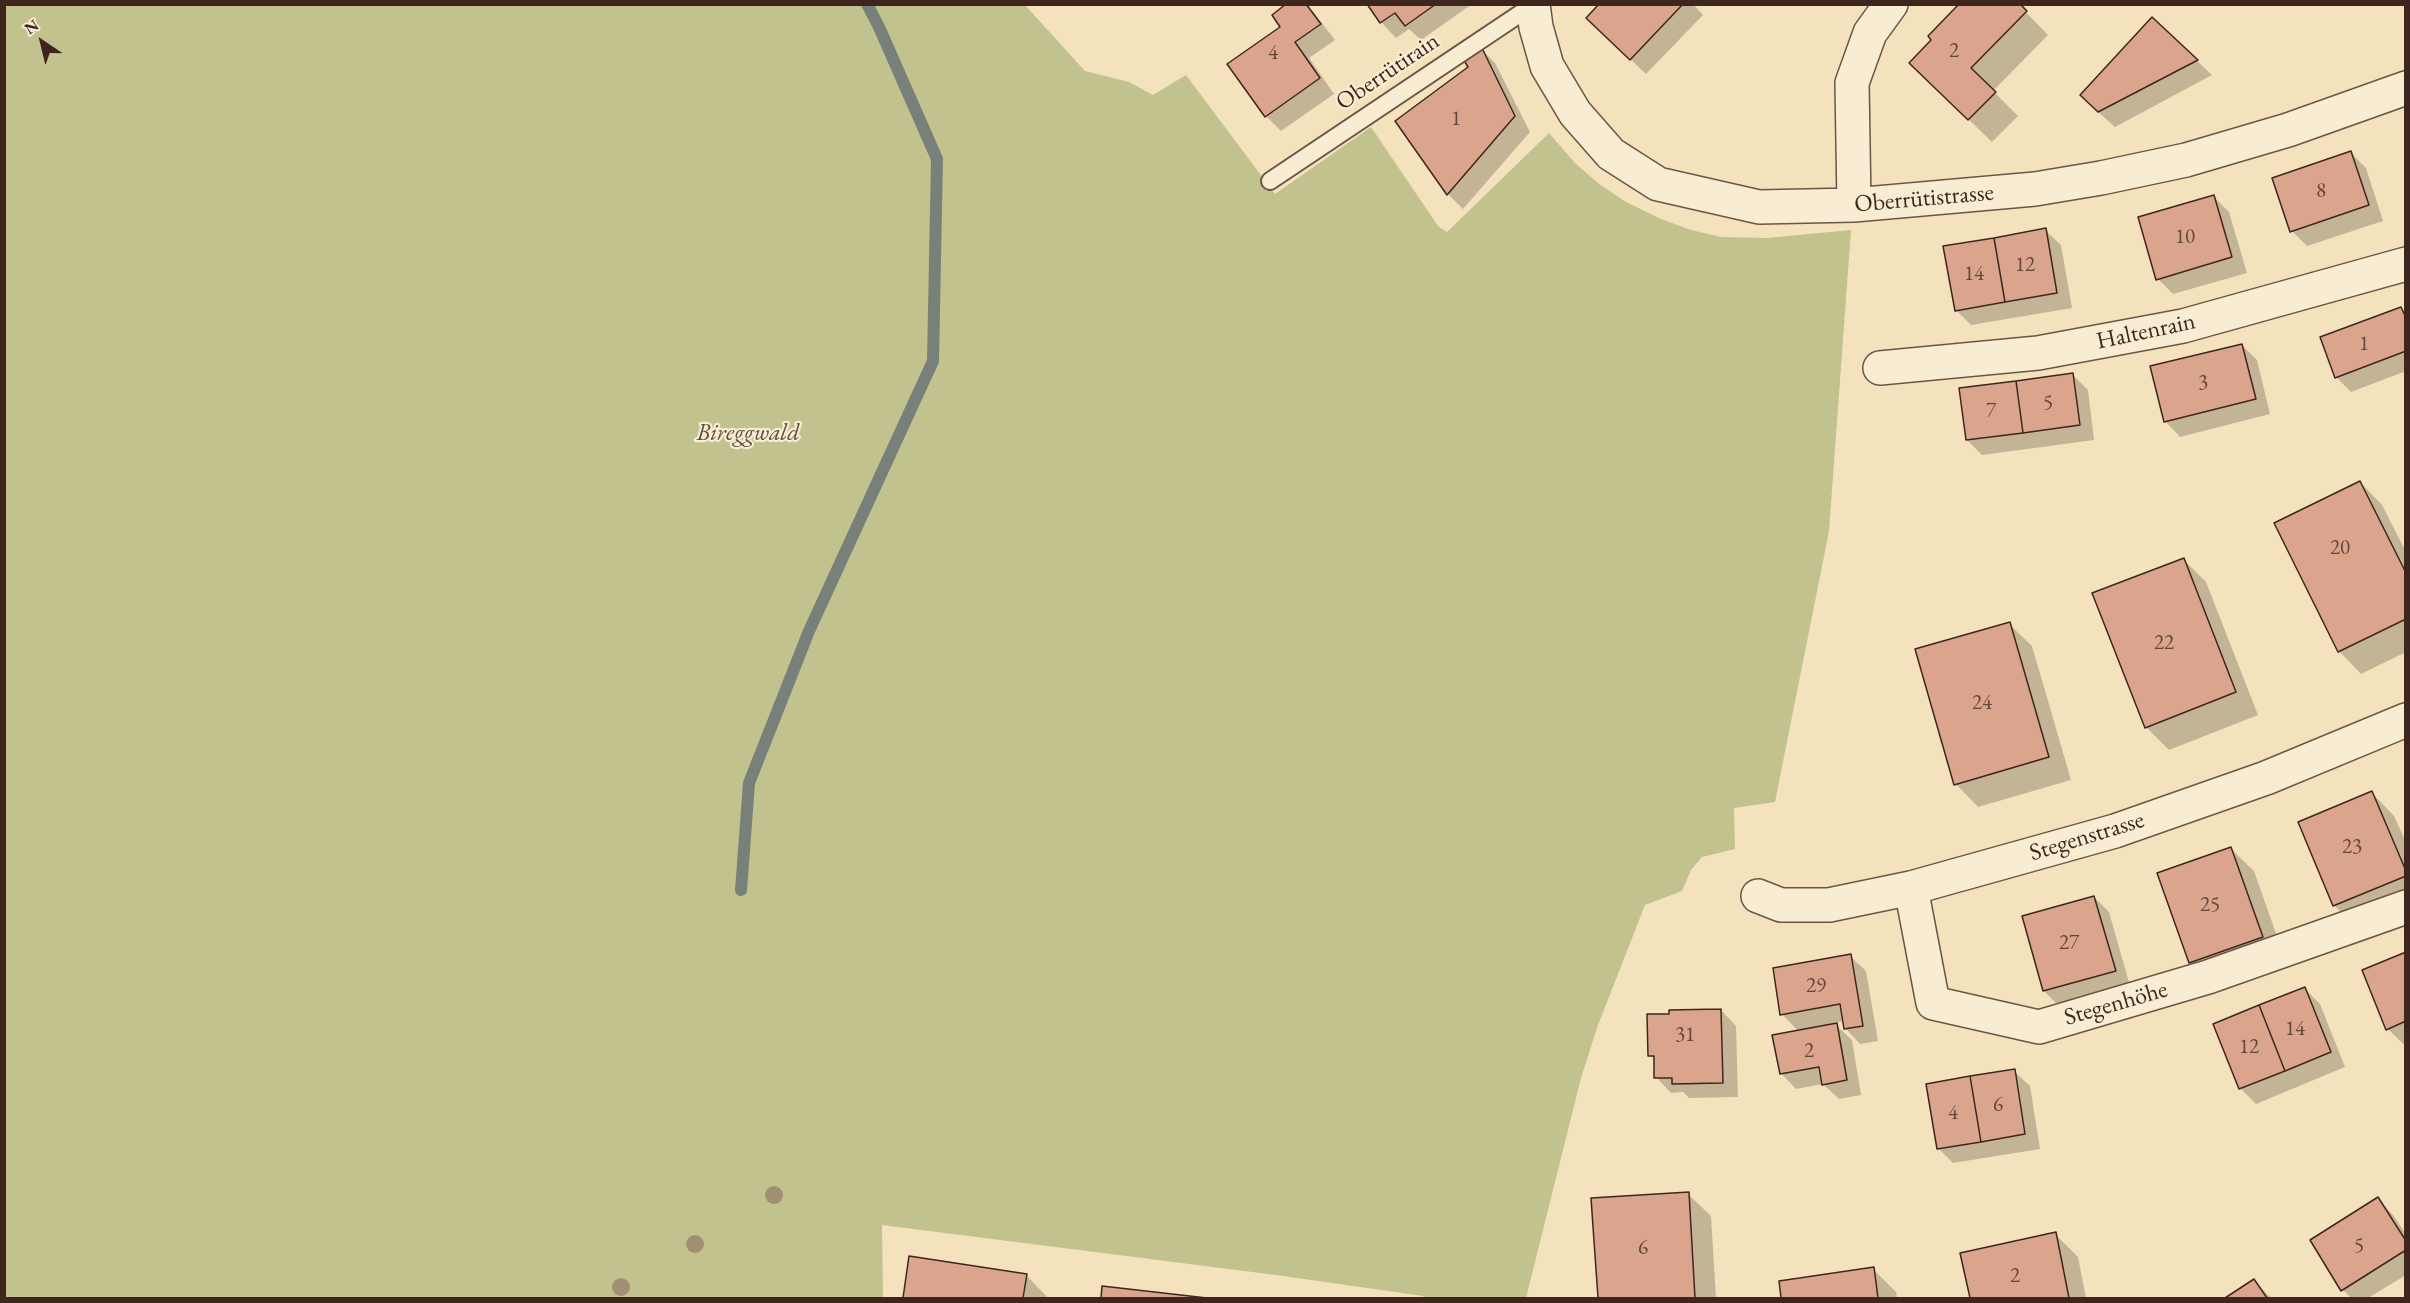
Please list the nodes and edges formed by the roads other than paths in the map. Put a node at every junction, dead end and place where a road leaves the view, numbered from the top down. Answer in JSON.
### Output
{"nodes":[{"id":1,"x":1891,"y":4,"type":"edge"},
{"id":2,"x":1533,"y":5,"type":"edge"},
{"id":3,"x":2406,"y":88,"type":"edge"},
{"id":4,"x":1270,"y":181,"type":"dead end"},
{"id":5,"x":1854,"y":205,"type":"junction"},
{"id":6,"x":2406,"y":264,"type":"edge"},
{"id":7,"x":1880,"y":368,"type":"dead end"},
{"id":8,"x":2406,"y":720,"type":"edge"},
{"id":9,"x":1911,"y":888,"type":"junction"},
{"id":10,"x":1758,"y":896,"type":"dead end"},
{"id":11,"x":2406,"y":907,"type":"edge"}],
"edges":[{"from":1,"to":5,"type":"street"},
{"from":2,"to":4,"type":"lane","name":"Oberrütirain"},
{"from":2,"to":5,"type":"street","name":"Oberrütistrasse"},
{"from":3,"to":5,"type":"street","name":"Oberrütistrasse"},
{"from":6,"to":7,"type":"street","name":"Haltenrain"},
{"from":8,"to":9,"type":"street","name":"Stegenstrasse"},
{"from":9,"to":10,"type":"street","name":"Stegenstrasse"},
{"from":9,"to":11,"type":"street","name":"Stegenhöhe"}]}
